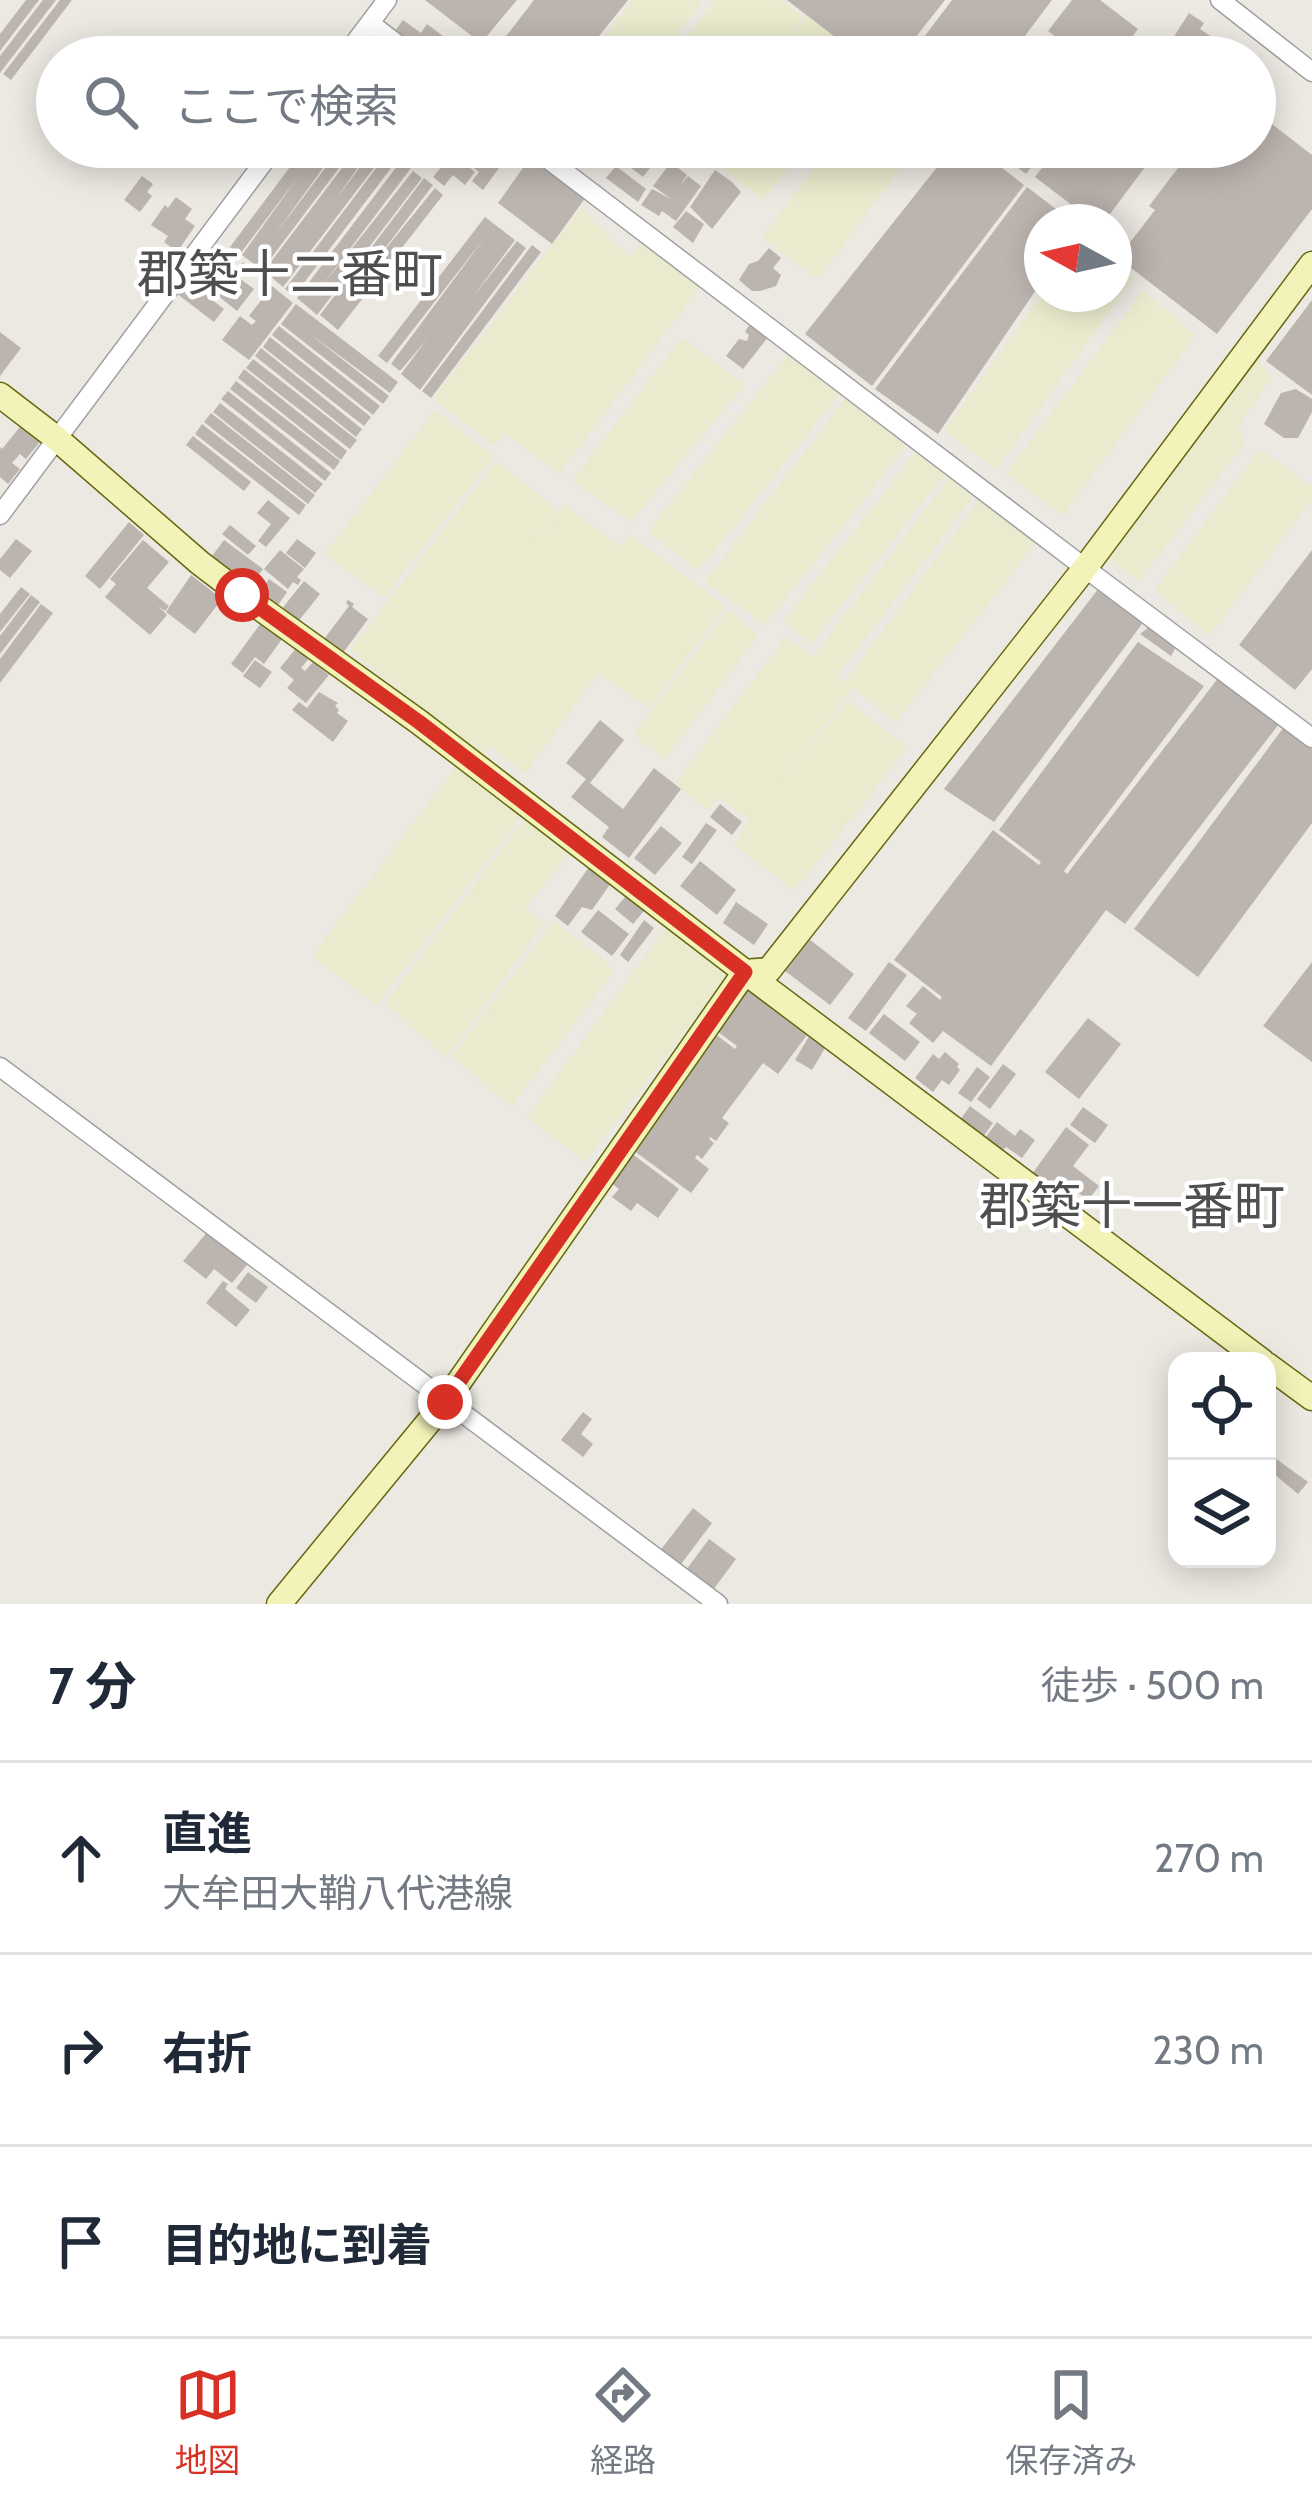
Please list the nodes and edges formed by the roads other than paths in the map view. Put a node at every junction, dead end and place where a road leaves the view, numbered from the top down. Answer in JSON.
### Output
{"nodes":[{"id":1,"x":387,"y":0,"type":"edge"},
{"id":2,"x":1220,"y":0,"type":"edge"},
{"id":3,"x":370,"y":23,"type":"junction"},
{"id":4,"x":360,"y":36,"type":"edge"},
{"id":5,"x":387,"y":36,"type":"edge"},
{"id":6,"x":1267,"y":36,"type":"edge"},
{"id":7,"x":1276,"y":43,"type":"edge"},
{"id":8,"x":1312,"y":71,"type":"edge"},
{"id":9,"x":258,"y":168,"type":"edge"},
{"id":10,"x":560,"y":168,"type":"edge"},
{"id":11,"x":1312,"y":264,"type":"edge"},
{"id":12,"x":0,"y":395,"type":"edge"},
{"id":13,"x":56,"y":438,"type":"junction"},
{"id":14,"x":0,"y":515,"type":"edge"},
{"id":15,"x":1085,"y":568,"type":"junction"},
{"id":16,"x":1312,"y":738,"type":"edge"},
{"id":17,"x":745,"y":972,"type":"junction"},
{"id":18,"x":0,"y":1067,"type":"edge"},
{"id":19,"x":1250,"y":1352,"type":"edge"},
{"id":20,"x":1276,"y":1371,"type":"edge"},
{"id":21,"x":1312,"y":1398,"type":"edge"},
{"id":22,"x":445,"y":1402,"type":"junction"},
{"id":23,"x":279,"y":1604,"type":"edge"},
{"id":24,"x":718,"y":1604,"type":"edge"}],
"edges":[{"from":1,"to":3,"type":"street"},
{"from":2,"to":6,"type":"street"},
{"from":3,"to":4,"type":"street"},
{"from":3,"to":5,"type":"street"},
{"from":7,"to":8,"type":"street"},
{"from":9,"to":13,"type":"street"},
{"from":10,"to":15,"type":"street"},
{"from":11,"to":15,"type":"main road"},
{"from":12,"to":13,"type":"main road"},
{"from":13,"to":14,"type":"street"},
{"from":13,"to":17,"type":"main road"},
{"from":15,"to":16,"type":"street"},
{"from":15,"to":17,"type":"main road"},
{"from":17,"to":19,"type":"main road"},
{"from":17,"to":22,"type":"main road"},
{"from":18,"to":22,"type":"street"},
{"from":20,"to":21,"type":"main road"},
{"from":22,"to":23,"type":"main road"},
{"from":22,"to":24,"type":"street"}]}
